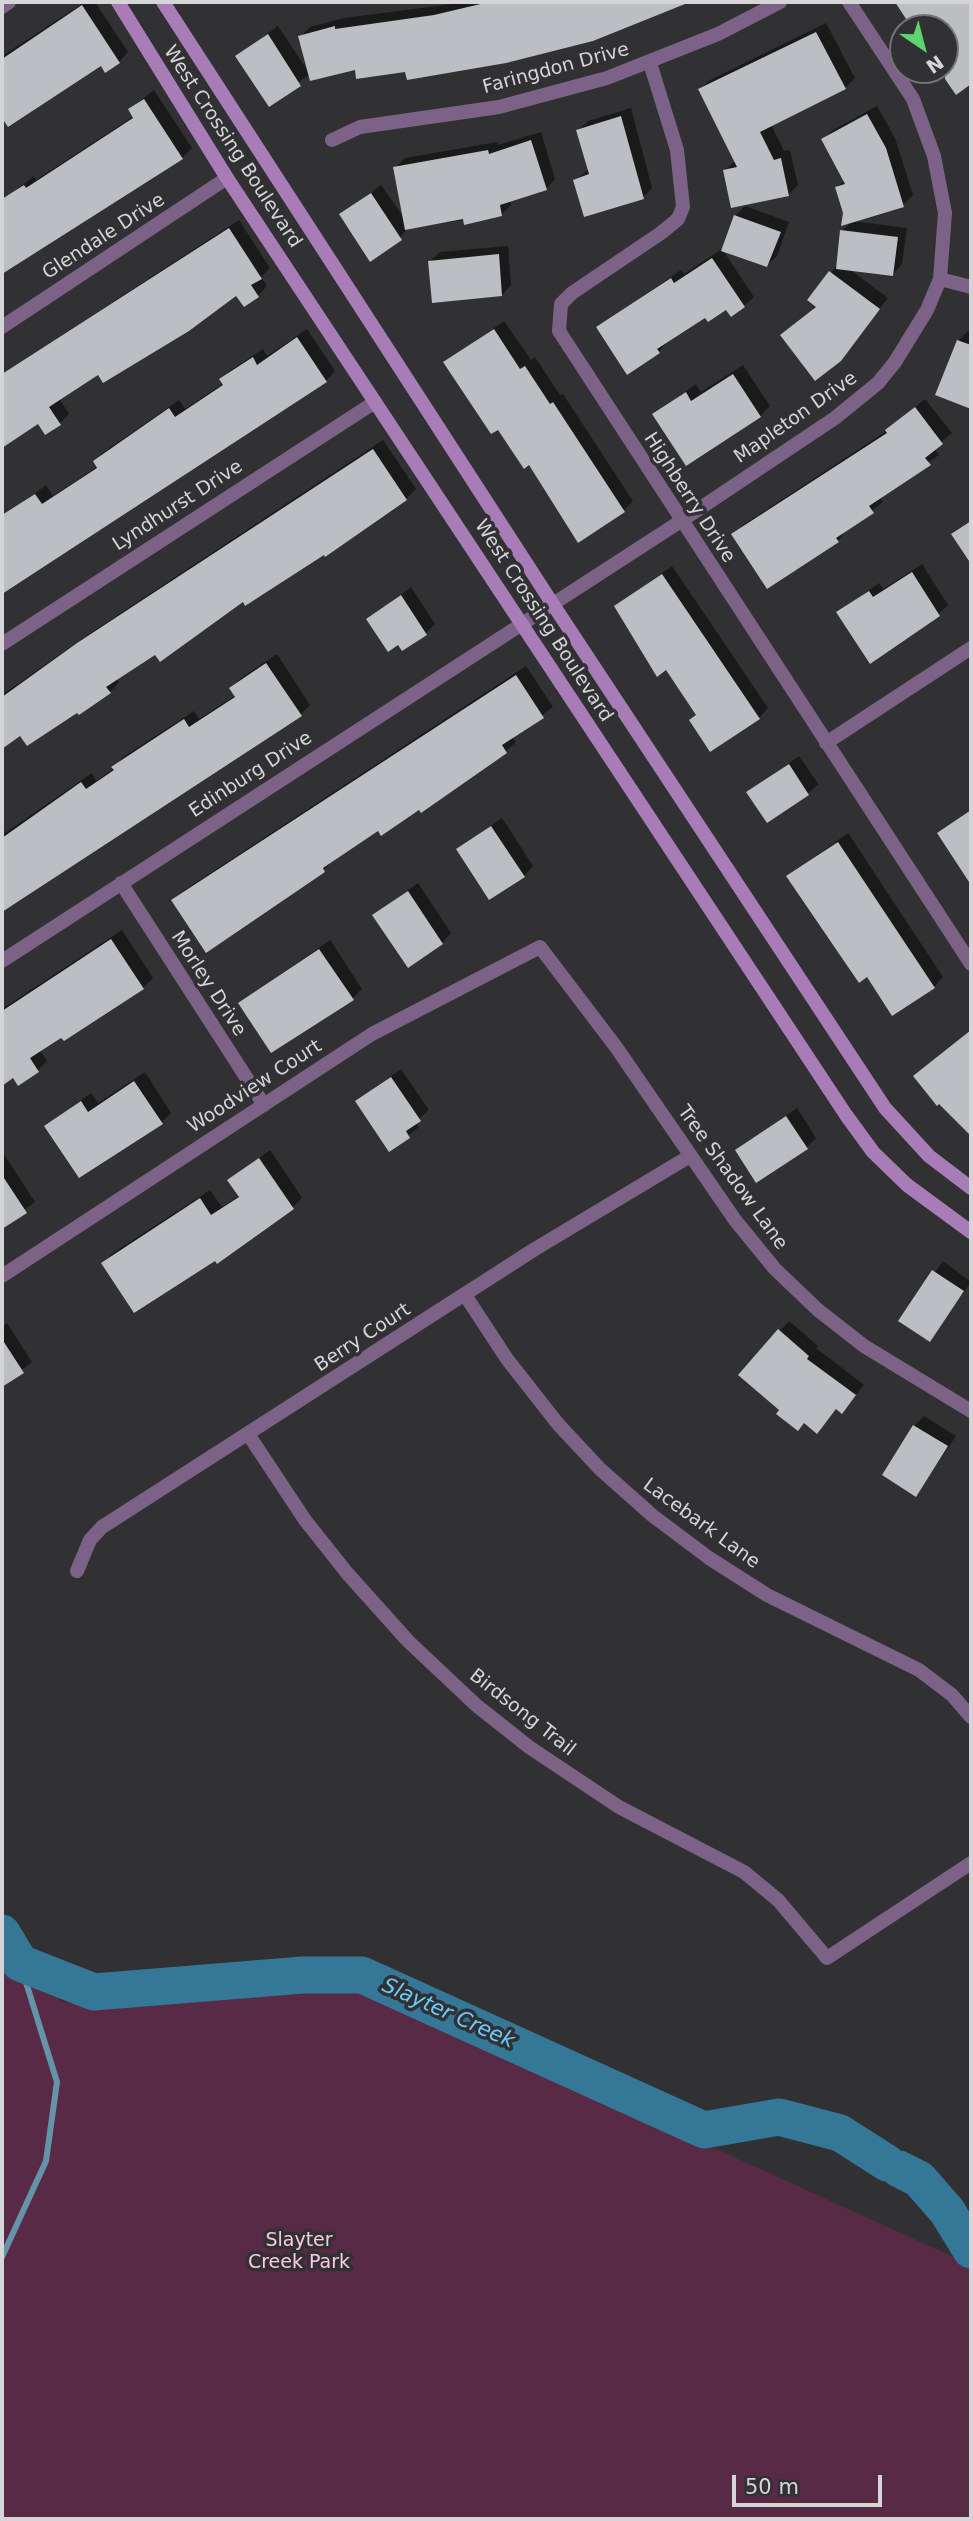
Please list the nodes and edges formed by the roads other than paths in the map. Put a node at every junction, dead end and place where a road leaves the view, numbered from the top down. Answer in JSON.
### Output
{"nodes":[{"id":1,"x":9,"y":2,"type":"edge"},
{"id":2,"x":118,"y":2,"type":"edge"},
{"id":3,"x":163,"y":2,"type":"edge"},
{"id":4,"x":780,"y":2,"type":"edge"},
{"id":5,"x":849,"y":2,"type":"edge"},
{"id":6,"x":2,"y":7,"type":"edge"},
{"id":7,"x":650,"y":63,"type":"junction"},
{"id":8,"x":332,"y":140,"type":"dead end"},
{"id":9,"x":227,"y":178,"type":"junction"},
{"id":10,"x":940,"y":279,"type":"junction"},
{"id":11,"x":971,"y":287,"type":"edge"},
{"id":12,"x":2,"y":327,"type":"edge"},
{"id":13,"x":375,"y":401,"type":"junction"},
{"id":14,"x":681,"y":521,"type":"junction"},
{"id":15,"x":552,"y":603,"type":"junction"},
{"id":16,"x":522,"y":622,"type":"junction"},
{"id":17,"x":2,"y":644,"type":"edge"},
{"id":18,"x":971,"y":648,"type":"edge"},
{"id":19,"x":827,"y":743,"type":"junction"},
{"id":20,"x":121,"y":883,"type":"junction"},
{"id":21,"x":540,"y":947,"type":"joint"},
{"id":22,"x":2,"y":961,"type":"edge"},
{"id":23,"x":971,"y":964,"type":"edge"},
{"id":24,"x":264,"y":1105,"type":"junction"},
{"id":25,"x":690,"y":1156,"type":"junction"},
{"id":26,"x":971,"y":1188,"type":"edge"},
{"id":27,"x":971,"y":1232,"type":"edge"},
{"id":28,"x":2,"y":1276,"type":"edge"},
{"id":29,"x":465,"y":1295,"type":"junction"},
{"id":30,"x":971,"y":1411,"type":"edge"},
{"id":31,"x":248,"y":1434,"type":"junction"},
{"id":32,"x":78,"y":1571,"type":"dead end"},
{"id":33,"x":971,"y":1717,"type":"edge"},
{"id":34,"x":971,"y":1863,"type":"edge"}],
"edges":[{"from":1,"to":6,"type":"street"},
{"from":2,"to":9,"type":"street","name":"West Crossing Boulevard"},
{"from":3,"to":15,"type":"street","name":"West Crossing Boulevard"},
{"from":4,"to":7,"type":"street","name":"Faringdon Drive"},
{"from":5,"to":10,"type":"street","name":"Mapleton Drive"},
{"from":7,"to":8,"type":"street","name":"Faringdon Drive"},
{"from":7,"to":14,"type":"street","name":"Highberry Drive"},
{"from":9,"to":12,"type":"street","name":"Glendale Drive"},
{"from":9,"to":13,"type":"street","name":"West Crossing Boulevard"},
{"from":10,"to":11,"type":"street"},
{"from":10,"to":14,"type":"street","name":"Mapleton Drive"},
{"from":13,"to":16,"type":"street","name":"West Crossing Boulevard"},
{"from":13,"to":17,"type":"street","name":"Lyndhurst Drive"},
{"from":14,"to":15,"type":"street","name":"Mapleton Drive"},
{"from":14,"to":19,"type":"street","name":"Highberry Drive"},
{"from":15,"to":16,"type":"street","name":"Mapleton Drive"},
{"from":15,"to":26,"type":"street","name":"West Crossing Boulevard"},
{"from":16,"to":20,"type":"street","name":"Edinburg Drive"},
{"from":16,"to":27,"type":"street","name":"West Crossing Boulevard"},
{"from":18,"to":19,"type":"street"},
{"from":19,"to":23,"type":"street","name":"Highberry Drive"},
{"from":20,"to":22,"type":"street","name":"Edinburg Drive"},
{"from":20,"to":24,"type":"street","name":"Morley Drive"},
{"from":21,"to":24,"type":"street","name":"Woodview Court"},
{"from":21,"to":25,"type":"street","name":"Tree Shadow Lane"},
{"from":24,"to":28,"type":"street","name":"Woodview Court"},
{"from":25,"to":29,"type":"street","name":"Berry Court"},
{"from":25,"to":30,"type":"street","name":"Tree Shadow Lane"},
{"from":29,"to":31,"type":"street","name":"Berry Court"},
{"from":29,"to":33,"type":"street","name":"Lacebark Lane"},
{"from":31,"to":32,"type":"street","name":"Berry Court"},
{"from":31,"to":34,"type":"street","name":"Birdsong Trail"}]}
